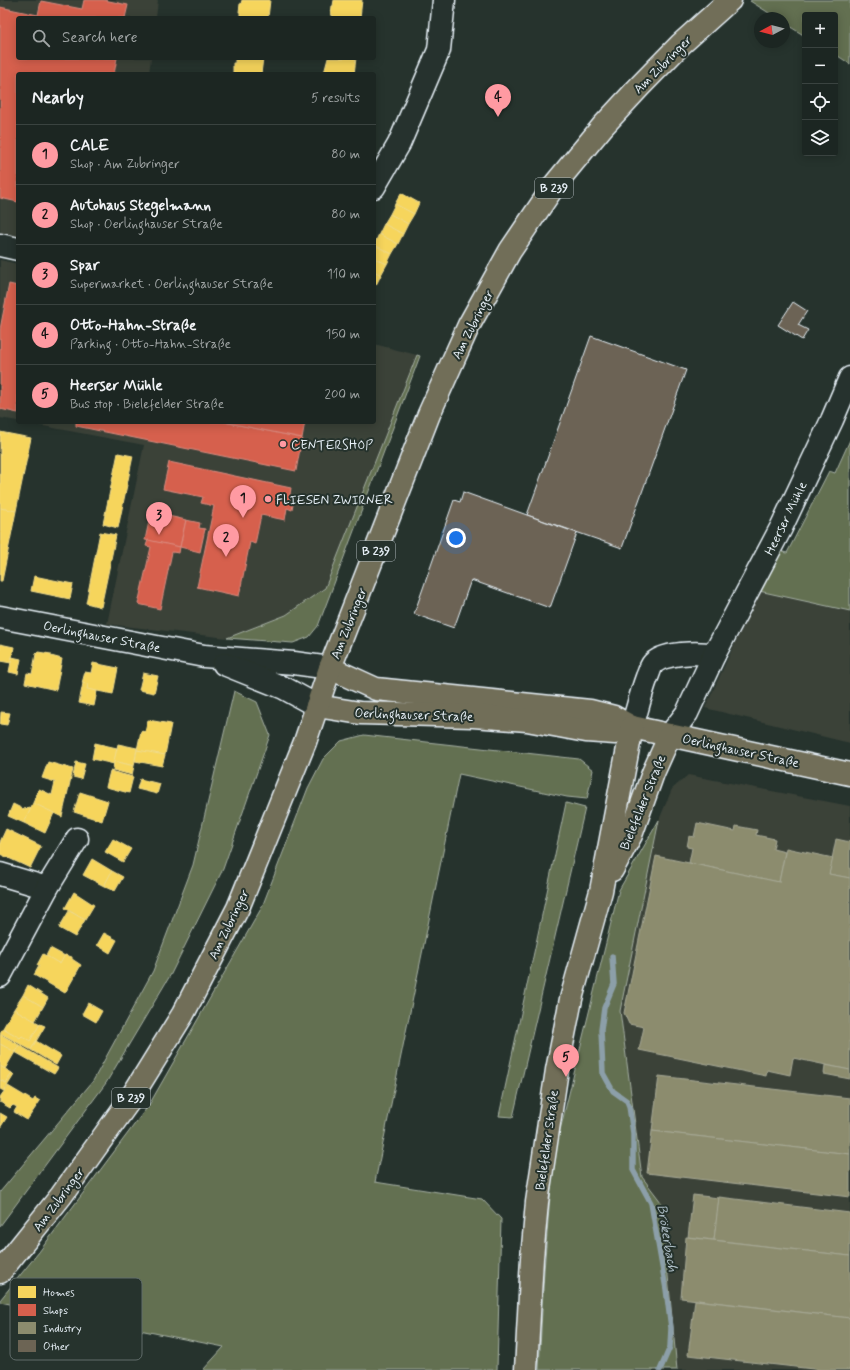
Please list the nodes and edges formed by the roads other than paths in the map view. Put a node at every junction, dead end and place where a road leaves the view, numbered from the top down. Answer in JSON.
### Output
{"nodes":[{"id":1,"x":444,"y":0,"type":"edge"},
{"id":2,"x":730,"y":0,"type":"edge"},
{"id":3,"x":376,"y":184,"type":"edge"},
{"id":4,"x":0,"y":244,"type":"edge"},
{"id":5,"x":16,"y":248,"type":"edge"},
{"id":6,"x":850,"y":378,"type":"edge"},
{"id":7,"x":0,"y":617,"type":"edge"},
{"id":8,"x":714,"y":655,"type":"junction"},
{"id":9,"x":204,"y":656,"type":"junction"},
{"id":10,"x":330,"y":668,"type":"junction"},
{"id":11,"x":317,"y":706,"type":"junction"},
{"id":12,"x":632,"y":727,"type":"junction"},
{"id":13,"x":670,"y":735,"type":"junction"},
{"id":14,"x":850,"y":774,"type":"edge"},
{"id":15,"x":77,"y":839,"type":"dead end"},
{"id":16,"x":0,"y":874,"type":"edge"},
{"id":17,"x":47,"y":888,"type":"junction"},
{"id":18,"x":601,"y":890,"type":"junction"},
{"id":19,"x":0,"y":976,"type":"edge"},
{"id":20,"x":0,"y":1272,"type":"edge"},
{"id":21,"x":526,"y":1370,"type":"edge"}],
"edges":[{"from":1,"to":3,"type":"street"},
{"from":2,"to":10,"type":"main road","name":"Am Zubringer","number":"B 239"},
{"from":4,"to":5,"type":"street"},
{"from":6,"to":8,"type":"street","name":"Heerser Mühle"},
{"from":7,"to":9,"type":"street","name":"Oerlinghauser Straße"},
{"from":8,"to":12,"type":"street"},
{"from":8,"to":13,"type":"street","name":"Heerser Mühle"},
{"from":9,"to":10,"type":"street","name":"Oerlinghauser Straße"},
{"from":9,"to":11,"type":"street","name":"Oerlinghauser Straße"},
{"from":10,"to":11,"type":"main road","name":"Am Zubringer","number":"B 239"},
{"from":10,"to":12,"type":"main road","name":"Oerlinghauser Straße"},
{"from":11,"to":12,"type":"main road","name":"Oerlinghauser Straße"},
{"from":11,"to":20,"type":"main road","name":"Am Zubringer","number":"B 239"},
{"from":12,"to":13,"type":"main road","name":"Oerlinghauser Straße"},
{"from":12,"to":18,"type":"main road","name":"Bielefelder Straße"},
{"from":13,"to":14,"type":"main road","name":"Oerlinghauser Straße"},
{"from":13,"to":18,"type":"main road","name":"Bielefelder Straße"},
{"from":15,"to":17,"type":"street"},
{"from":16,"to":17,"type":"street"},
{"from":17,"to":19,"type":"street"},
{"from":18,"to":21,"type":"main road","name":"Bielefelder Straße"}]}
